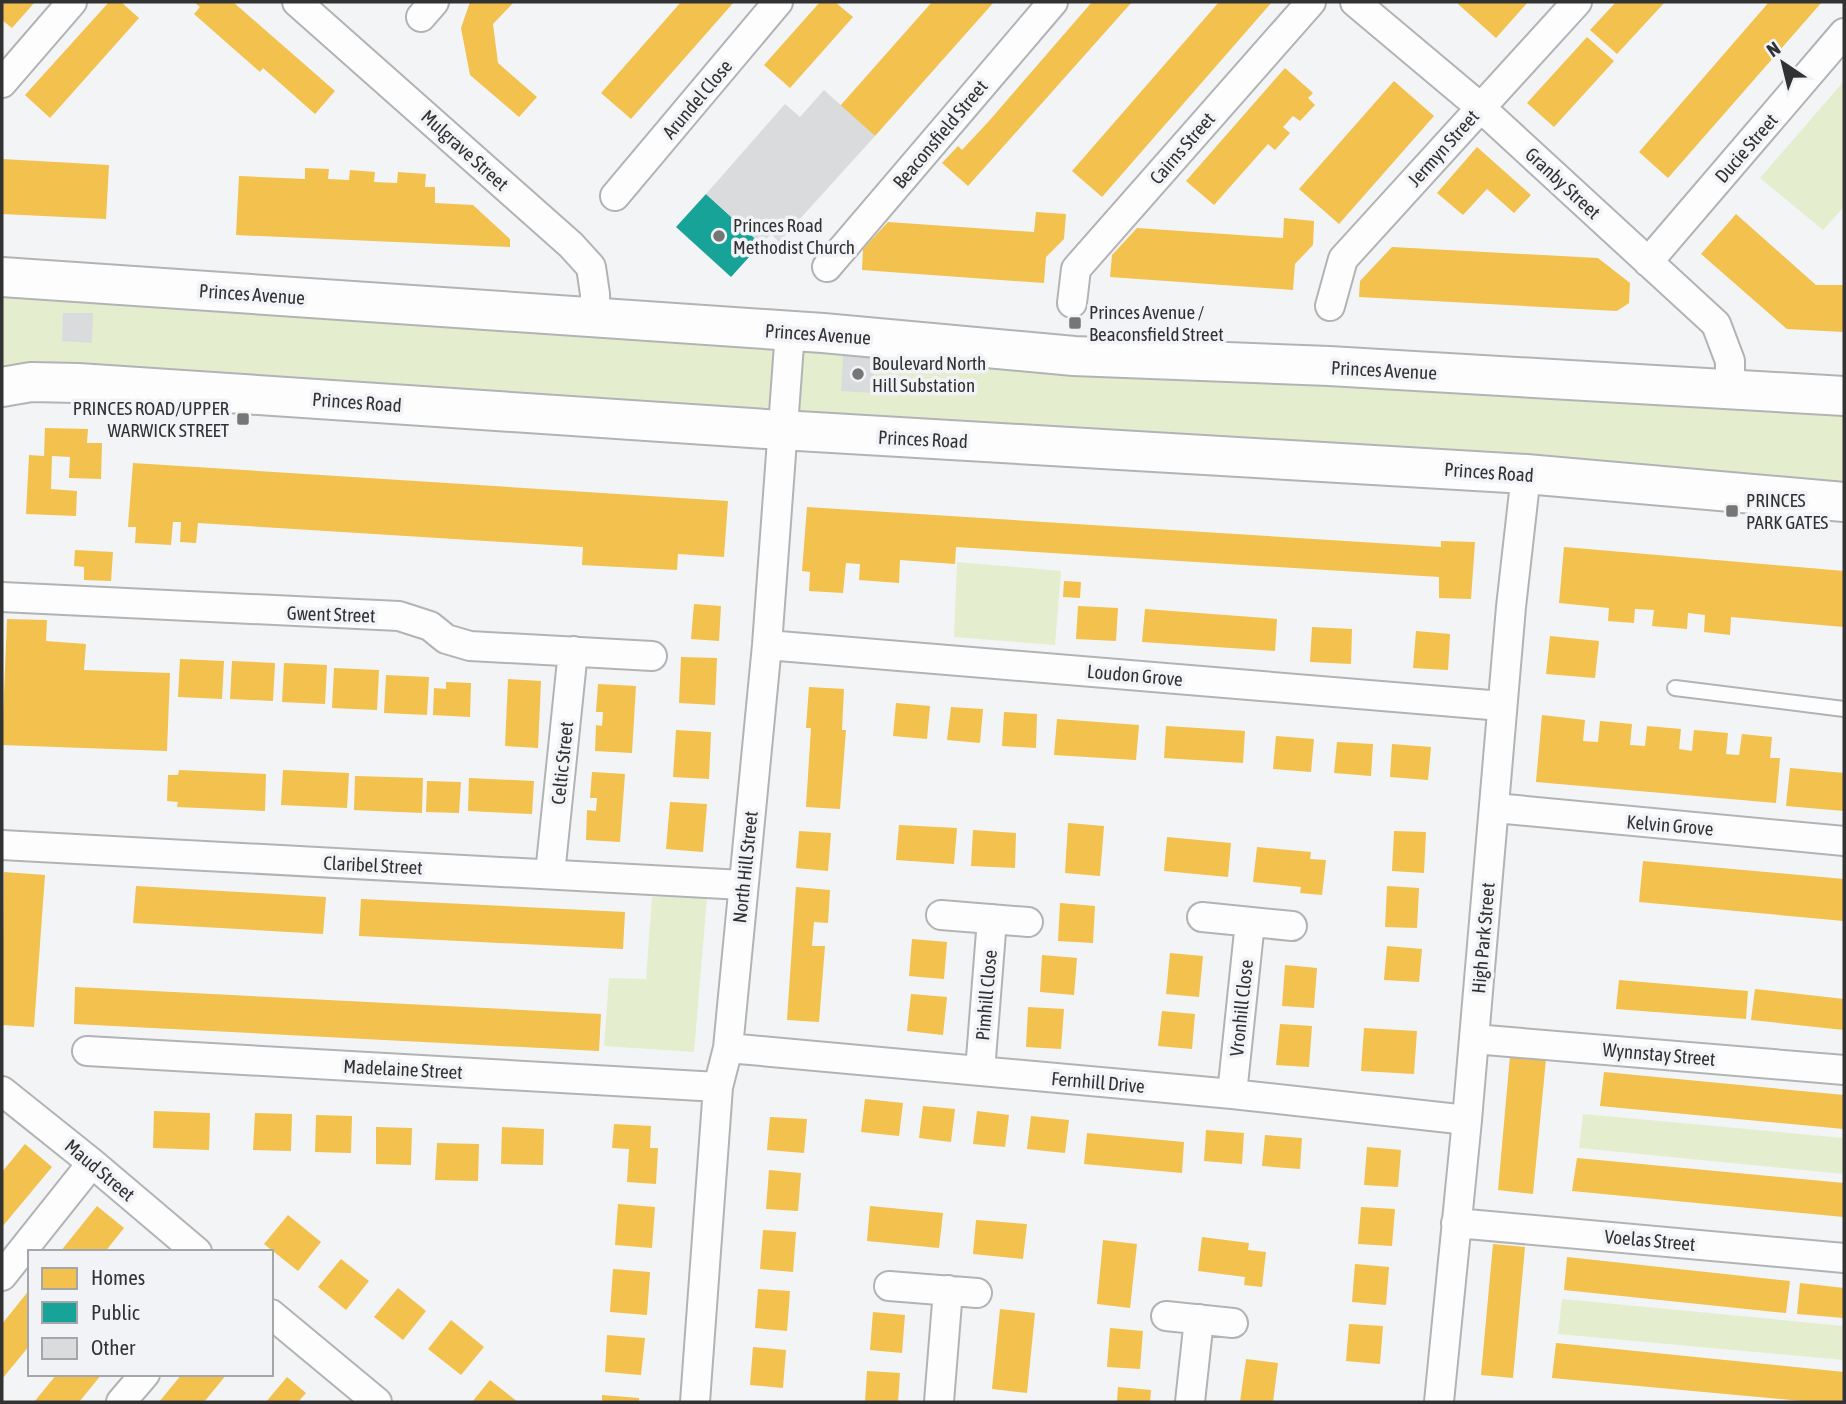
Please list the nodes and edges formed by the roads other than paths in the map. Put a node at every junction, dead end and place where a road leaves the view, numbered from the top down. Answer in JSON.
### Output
{"nodes":[{"id":1,"x":72,"y":2,"type":"edge"},
{"id":2,"x":296,"y":2,"type":"edge"},
{"id":3,"x":778,"y":2,"type":"edge"},
{"id":4,"x":1053,"y":2,"type":"edge"},
{"id":5,"x":1311,"y":2,"type":"edge"},
{"id":6,"x":1355,"y":2,"type":"edge"},
{"id":7,"x":1577,"y":2,"type":"edge"},
{"id":8,"x":1844,"y":33,"type":"edge"},
{"id":9,"x":2,"y":83,"type":"edge"},
{"id":10,"x":1480,"y":107,"type":"junction"},
{"id":11,"x":615,"y":196,"type":"dead end"},
{"id":12,"x":1647,"y":262,"type":"junction"},
{"id":13,"x":827,"y":267,"type":"dead end"},
{"id":14,"x":2,"y":277,"type":"edge"},
{"id":15,"x":1072,"y":303,"type":"dead end"},
{"id":16,"x":1330,"y":306,"type":"dead end"},
{"id":17,"x":595,"y":319,"type":"junction"},
{"id":18,"x":790,"y":331,"type":"junction"},
{"id":19,"x":2,"y":387,"type":"edge"},
{"id":20,"x":1730,"y":389,"type":"junction"},
{"id":21,"x":1844,"y":396,"type":"edge"},
{"id":22,"x":781,"y":430,"type":"junction"},
{"id":23,"x":1526,"y":474,"type":"junction"},
{"id":24,"x":1844,"y":502,"type":"edge"},
{"id":25,"x":2,"y":597,"type":"edge"},
{"id":26,"x":767,"y":645,"type":"junction"},
{"id":27,"x":573,"y":652,"type":"junction"},
{"id":28,"x":652,"y":656,"type":"dead end"},
{"id":29,"x":1675,"y":688,"type":"dead end"},
{"id":30,"x":1502,"y":706,"type":"junction"},
{"id":31,"x":1844,"y":709,"type":"edge"},
{"id":32,"x":1495,"y":808,"type":"junction"},
{"id":33,"x":1844,"y":841,"type":"edge"},
{"id":34,"x":2,"y":845,"type":"edge"},
{"id":35,"x":550,"y":874,"type":"junction"},
{"id":36,"x":743,"y":885,"type":"junction"},
{"id":37,"x":941,"y":915,"type":"dead end"},
{"id":38,"x":1202,"y":917,"type":"dead end"},
{"id":39,"x":992,"y":919,"type":"junction"},
{"id":40,"x":1028,"y":922,"type":"dead end"},
{"id":41,"x":1250,"y":922,"type":"junction"},
{"id":42,"x":1292,"y":926,"type":"dead end"},
{"id":43,"x":1474,"y":1039,"type":"junction"},
{"id":44,"x":728,"y":1048,"type":"junction"},
{"id":45,"x":87,"y":1051,"type":"dead end"},
{"id":46,"x":1844,"y":1070,"type":"edge"},
{"id":47,"x":980,"y":1071,"type":"junction"},
{"id":48,"x":718,"y":1087,"type":"junction"},
{"id":49,"x":2,"y":1091,"type":"edge"},
{"id":50,"x":1233,"y":1094,"type":"junction"},
{"id":51,"x":1467,"y":1120,"type":"junction"},
{"id":52,"x":92,"y":1163,"type":"junction"},
{"id":53,"x":1456,"y":1223,"type":"junction"},
{"id":54,"x":195,"y":1250,"type":"edge"},
{"id":55,"x":1844,"y":1258,"type":"edge"},
{"id":56,"x":2,"y":1276,"type":"edge"},
{"id":57,"x":889,"y":1286,"type":"dead end"},
{"id":58,"x":948,"y":1290,"type":"junction"},
{"id":59,"x":977,"y":1293,"type":"dead end"},
{"id":60,"x":273,"y":1316,"type":"edge"},
{"id":61,"x":1166,"y":1316,"type":"dead end"},
{"id":62,"x":1199,"y":1319,"type":"junction"},
{"id":63,"x":1233,"y":1323,"type":"dead end"},
{"id":64,"x":143,"y":1376,"type":"edge"},
{"id":65,"x":364,"y":1398,"type":"edge"},
{"id":66,"x":121,"y":1402,"type":"edge"},
{"id":67,"x":695,"y":1402,"type":"edge"},
{"id":68,"x":939,"y":1402,"type":"edge"},
{"id":69,"x":1190,"y":1402,"type":"edge"},
{"id":70,"x":1439,"y":1402,"type":"edge"}],
"edges":[{"from":1,"to":9,"type":"street"},
{"from":2,"to":17,"type":"street","name":"Mulgrave Street"},
{"from":3,"to":11,"type":"street","name":"Arundel Close"},
{"from":4,"to":13,"type":"street","name":"Beaconsfield Street"},
{"from":5,"to":15,"type":"street","name":"Cairns Street"},
{"from":6,"to":10,"type":"street","name":"Granby Street"},
{"from":7,"to":10,"type":"street","name":"Jermyn Street"},
{"from":8,"to":12,"type":"street","name":"Ducie Street"},
{"from":10,"to":12,"type":"street","name":"Granby Street"},
{"from":10,"to":16,"type":"street","name":"Jermyn Street"},
{"from":12,"to":20,"type":"street","name":"Granby Street"},
{"from":14,"to":17,"type":"main road","name":"Princes Avenue"},
{"from":17,"to":18,"type":"main road","name":"Princes Avenue"},
{"from":18,"to":20,"type":"main road","name":"Princes Avenue"},
{"from":18,"to":22,"type":"street","name":"North Hill Street"},
{"from":19,"to":22,"type":"main road","name":"Princes Road"},
{"from":20,"to":21,"type":"main road","name":"Princes Avenue"},
{"from":22,"to":23,"type":"main road","name":"Princes Road"},
{"from":22,"to":26,"type":"street","name":"North Hill Street"},
{"from":23,"to":24,"type":"main road","name":"Princes Road"},
{"from":23,"to":30,"type":"street","name":"High Park Street"},
{"from":25,"to":27,"type":"street","name":"Gwent Street"},
{"from":26,"to":30,"type":"street","name":"Loudon Grove"},
{"from":26,"to":36,"type":"street","name":"North Hill Street"},
{"from":27,"to":28,"type":"street","name":"Gwent Street"},
{"from":27,"to":35,"type":"street","name":"Celtic Street"},
{"from":29,"to":31,"type":"lane"},
{"from":30,"to":32,"type":"street","name":"High Park Street"},
{"from":32,"to":33,"type":"street","name":"Kelvin Grove"},
{"from":32,"to":43,"type":"street","name":"High Park Street"},
{"from":34,"to":35,"type":"street","name":"Claribel Street"},
{"from":35,"to":36,"type":"street","name":"Claribel Street"},
{"from":36,"to":44,"type":"street","name":"North Hill Street"},
{"from":37,"to":39,"type":"street"},
{"from":38,"to":41,"type":"street"},
{"from":39,"to":40,"type":"street"},
{"from":39,"to":47,"type":"street","name":"Pimhill Close"},
{"from":41,"to":42,"type":"street"},
{"from":41,"to":50,"type":"street","name":"Vronhill Close"},
{"from":43,"to":46,"type":"street","name":"Wynnstay Street"},
{"from":43,"to":51,"type":"street","name":"High Park Street"},
{"from":44,"to":47,"type":"street","name":"Fernhill Drive"},
{"from":44,"to":48,"type":"street","name":"North Hill Street"},
{"from":45,"to":48,"type":"street","name":"Madelaine Street"},
{"from":47,"to":50,"type":"street","name":"Fernhill Drive"},
{"from":48,"to":67,"type":"street","name":"North Hill Street"},
{"from":49,"to":52,"type":"street","name":"Maud Street"},
{"from":50,"to":51,"type":"street","name":"Fernhill Drive"},
{"from":51,"to":53,"type":"street","name":"High Park Street"},
{"from":52,"to":54,"type":"street","name":"Maud Street"},
{"from":52,"to":56,"type":"street"},
{"from":53,"to":55,"type":"street","name":"Voelas Street"},
{"from":53,"to":70,"type":"street","name":"High Park Street"},
{"from":57,"to":58,"type":"street"},
{"from":58,"to":59,"type":"street"},
{"from":58,"to":68,"type":"street"},
{"from":60,"to":65,"type":"street"},
{"from":61,"to":62,"type":"street"},
{"from":62,"to":63,"type":"street"},
{"from":62,"to":69,"type":"street"},
{"from":64,"to":66,"type":"street"}]}
